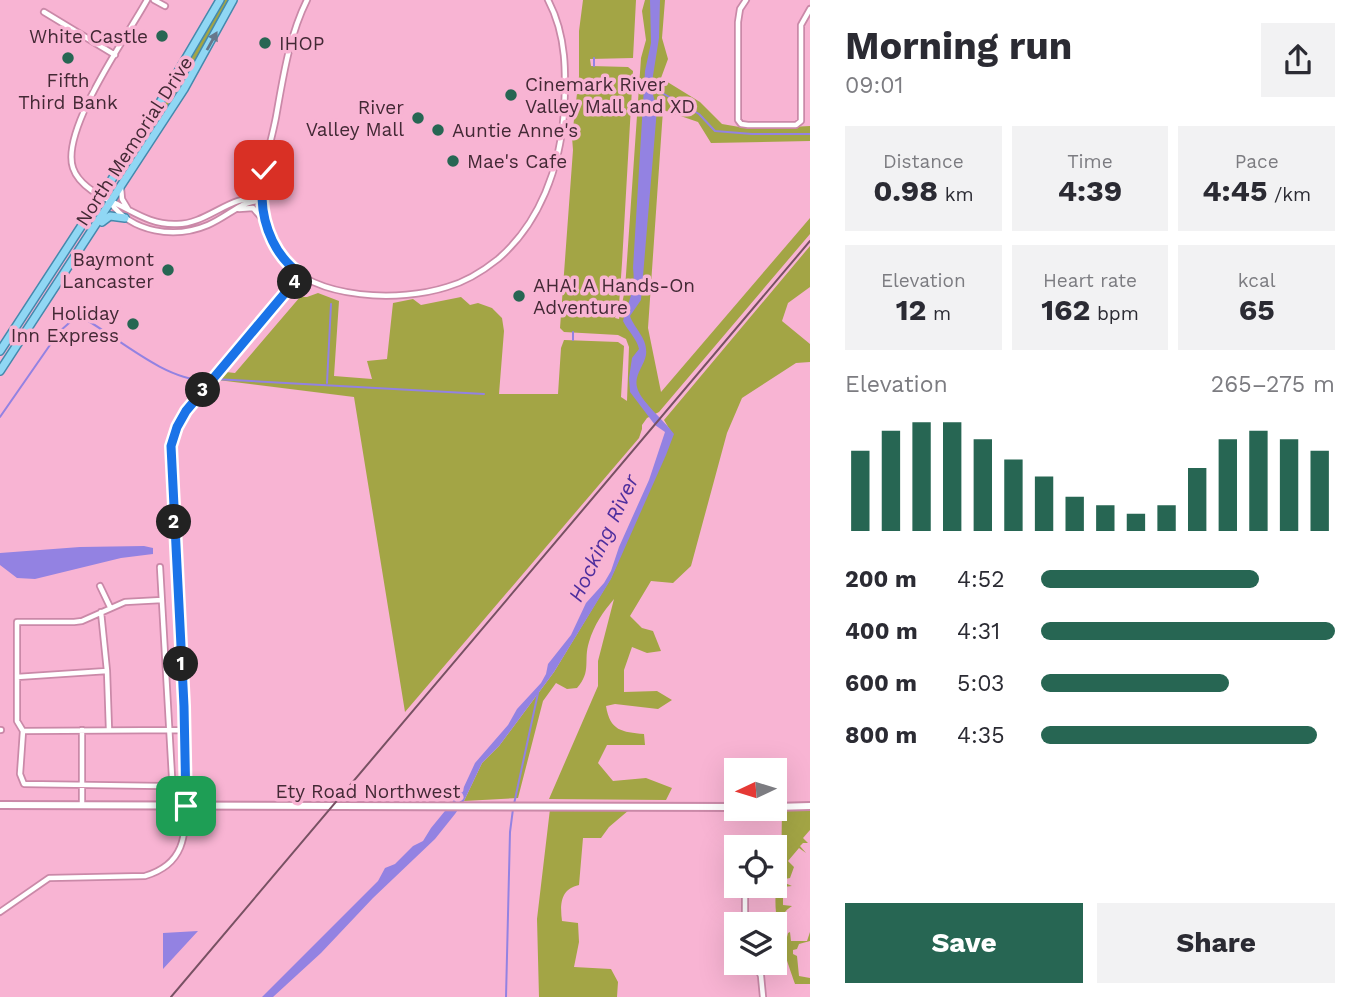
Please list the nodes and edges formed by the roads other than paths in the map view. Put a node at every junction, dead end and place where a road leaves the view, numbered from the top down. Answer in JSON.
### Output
{"nodes":[{"id":1,"x":147,"y":0,"type":"edge"},
{"id":2,"x":154,"y":0,"type":"edge"},
{"id":3,"x":220,"y":0,"type":"edge"},
{"id":4,"x":233,"y":0,"type":"edge"},
{"id":5,"x":307,"y":0,"type":"edge"},
{"id":6,"x":548,"y":0,"type":"edge"},
{"id":7,"x":746,"y":0,"type":"edge"},
{"id":8,"x":165,"y":6,"type":"dead end"},
{"id":9,"x":810,"y":9,"type":"edge"},
{"id":10,"x":44,"y":12,"type":"dead end"},
{"id":11,"x":115,"y":55,"type":"junction"},
{"id":12,"x":264,"y":170,"type":"junction"},
{"id":13,"x":121,"y":185,"type":"junction"},
{"id":14,"x":100,"y":195,"type":"junction"},
{"id":15,"x":239,"y":199,"type":"junction"},
{"id":16,"x":262,"y":199,"type":"junction"},
{"id":17,"x":110,"y":202,"type":"junction"},
{"id":18,"x":235,"y":211,"type":"junction"},
{"id":19,"x":127,"y":214,"type":"junction"},
{"id":20,"x":266,"y":222,"type":"junction"},
{"id":21,"x":96,"y":227,"type":"junction"},
{"id":22,"x":301,"y":274,"type":"junction"},
{"id":23,"x":26,"y":310,"type":"junction"},
{"id":24,"x":0,"y":342,"type":"edge"},
{"id":25,"x":0,"y":351,"type":"edge"},
{"id":26,"x":0,"y":371,"type":"edge"},
{"id":27,"x":160,"y":567,"type":"dead end"},
{"id":28,"x":100,"y":586,"type":"dead end"},
{"id":29,"x":162,"y":600,"type":"junction"},
{"id":30,"x":110,"y":607,"type":"junction"},
{"id":31,"x":101,"y":612,"type":"junction"},
{"id":32,"x":107,"y":671,"type":"junction"},
{"id":33,"x":17,"y":677,"type":"junction"},
{"id":34,"x":23,"y":730,"type":"junction"},
{"id":35,"x":82,"y":730,"type":"junction"},
{"id":36,"x":109,"y":730,"type":"junction"},
{"id":37,"x":169,"y":730,"type":"junction"},
{"id":38,"x":184,"y":730,"type":"junction"},
{"id":39,"x":83,"y":785,"type":"junction"},
{"id":40,"x":0,"y":805,"type":"edge"},
{"id":41,"x":82,"y":805,"type":"junction"},
{"id":42,"x":186,"y":806,"type":"junction"},
{"id":43,"x":724,"y":807,"type":"edge"},
{"id":44,"x":788,"y":807,"type":"edge"},
{"id":45,"x":810,"y":807,"type":"edge"},
{"id":46,"x":0,"y":912,"type":"edge"},
{"id":47,"x":761,"y":975,"type":"edge"},
{"id":48,"x":763,"y":997,"type":"edge"}],
"edges":[{"from":1,"to":11,"type":"street"},
{"from":2,"to":8,"type":"street"},
{"from":3,"to":14,"type":"main road","name":"North Memorial Drive"},
{"from":13,"to":4,"type":"main road","name":"North Memorial Drive","one_way":true},
{"from":5,"to":12,"type":"street"},
{"from":6,"to":22,"type":"street"},
{"from":7,"to":9,"type":"street"},
{"from":10,"to":11,"type":"street"},
{"from":11,"to":14,"type":"street"},
{"from":12,"to":15,"type":"street"},
{"from":12,"to":16,"type":"street"},
{"from":13,"to":17,"type":"main road","name":"North Memorial Drive"},
{"from":13,"to":19,"type":"street"},
{"from":14,"to":17,"type":"street"},
{"from":14,"to":23,"type":"main road","name":"North Memorial Drive"},
{"from":15,"to":16,"type":"street"},
{"from":15,"to":19,"type":"street"},
{"from":16,"to":18,"type":"street"},
{"from":16,"to":20,"type":"street"},
{"from":17,"to":19,"type":"street"},
{"from":17,"to":21,"type":"main road","name":"North Memorial Drive"},
{"from":18,"to":19,"type":"street"},
{"from":18,"to":20,"type":"street"},
{"from":19,"to":21,"type":"main road","name":"North Memorial Drive"},
{"from":20,"to":22,"type":"street"},
{"from":21,"to":26,"type":"main road","name":"North Memorial Drive"},
{"from":22,"to":38,"type":"street"},
{"from":23,"to":24,"type":"main road"},
{"from":23,"to":25,"type":"main road","name":"North Memorial Drive"},
{"from":27,"to":29,"type":"street"},
{"from":28,"to":30,"type":"street"},
{"from":29,"to":30,"type":"street"},
{"from":29,"to":37,"type":"street"},
{"from":30,"to":31,"type":"street"},
{"from":31,"to":32,"type":"street"},
{"from":31,"to":33,"type":"street"},
{"from":32,"to":33,"type":"street"},
{"from":32,"to":36,"type":"street"},
{"from":33,"to":34,"type":"street"},
{"from":34,"to":35,"type":"street"},
{"from":34,"to":39,"type":"street"},
{"from":35,"to":36,"type":"street"},
{"from":35,"to":39,"type":"street"},
{"from":36,"to":37,"type":"street"},
{"from":37,"to":38,"type":"street"},
{"from":37,"to":39,"type":"street"},
{"from":38,"to":42,"type":"street"},
{"from":39,"to":41,"type":"street"},
{"from":40,"to":41,"type":"street","name":"Ety Road Northwest"},
{"from":41,"to":42,"type":"street","name":"Ety Road Northwest"},
{"from":42,"to":43,"type":"street","name":"Ety Road Northwest"},
{"from":42,"to":46,"type":"street"},
{"from":44,"to":45,"type":"street"},
{"from":47,"to":48,"type":"street"}]}
